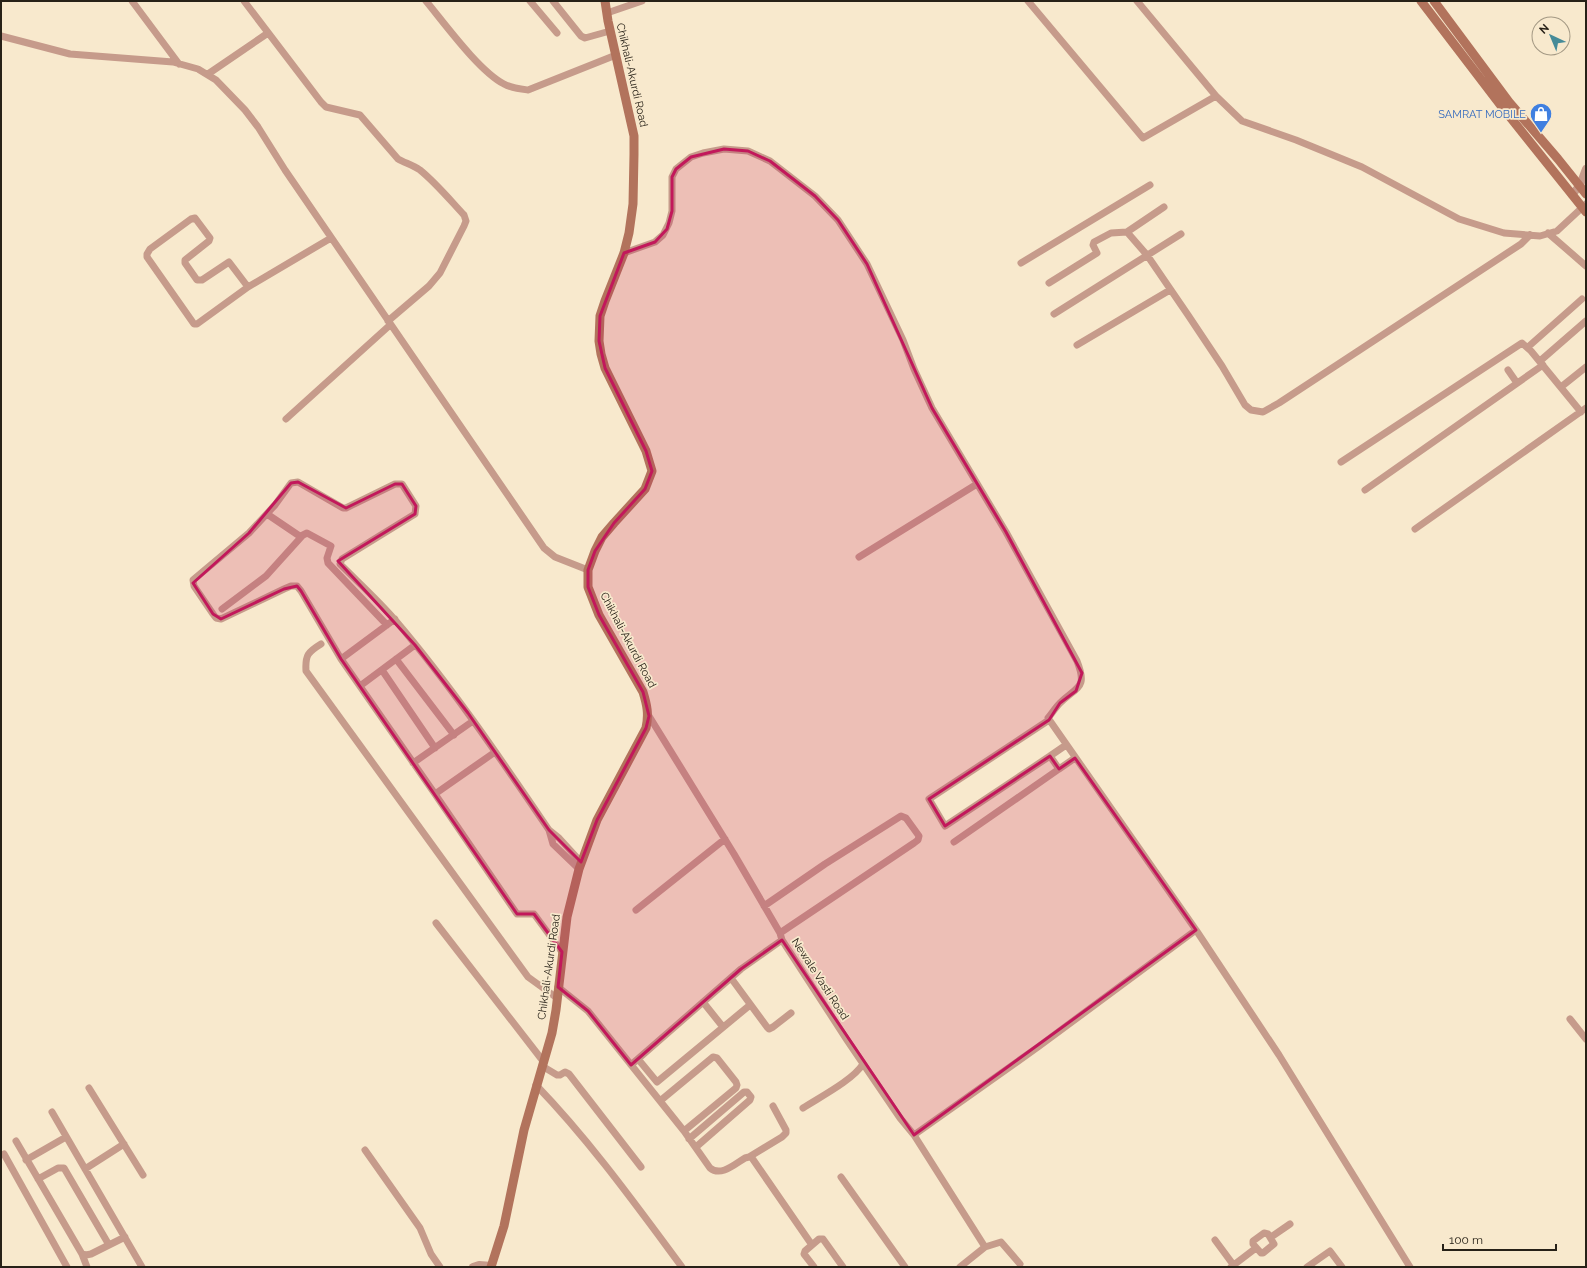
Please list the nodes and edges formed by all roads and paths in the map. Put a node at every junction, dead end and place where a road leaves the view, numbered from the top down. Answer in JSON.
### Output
{"nodes":[{"id":1,"x":244,"y":1,"type":"edge"},
{"id":2,"x":426,"y":1,"type":"edge"},
{"id":3,"x":530,"y":1,"type":"edge"},
{"id":4,"x":553,"y":1,"type":"edge"},
{"id":5,"x":605,"y":1,"type":"edge"},
{"id":6,"x":642,"y":1,"type":"edge"},
{"id":7,"x":1028,"y":1,"type":"edge"},
{"id":8,"x":1137,"y":1,"type":"edge"},
{"id":9,"x":1421,"y":1,"type":"edge"},
{"id":10,"x":1434,"y":1,"type":"edge"},
{"id":11,"x":134,"y":2,"type":"edge"},
{"id":12,"x":607,"y":13,"type":"junction"},
{"id":13,"x":610,"y":31,"type":"junction"},
{"id":14,"x":268,"y":33,"type":"junction"},
{"id":15,"x":557,"y":33,"type":"dead end"},
{"id":16,"x":1,"y":36,"type":"edge"},
{"id":17,"x":616,"y":55,"type":"junction"},
{"id":18,"x":179,"y":64,"type":"junction"},
{"id":19,"x":208,"y":74,"type":"junction"},
{"id":20,"x":1216,"y":96,"type":"junction"},
{"id":21,"x":1586,"y":169,"type":"edge"},
{"id":22,"x":1578,"y":183,"type":"junction"},
{"id":23,"x":1150,"y":185,"type":"dead end"},
{"id":24,"x":1586,"y":194,"type":"edge"},
{"id":25,"x":1572,"y":195,"type":"junction"},
{"id":26,"x":1164,"y":207,"type":"dead end"},
{"id":27,"x":1585,"y":208,"type":"edge"},
{"id":28,"x":1127,"y":232,"type":"junction"},
{"id":29,"x":1181,"y":234,"type":"dead end"},
{"id":30,"x":1548,"y":234,"type":"junction"},
{"id":31,"x":1530,"y":235,"type":"junction"},
{"id":32,"x":331,"y":238,"type":"junction"},
{"id":33,"x":624,"y":253,"type":"junction"},
{"id":34,"x":1147,"y":255,"type":"junction"},
{"id":35,"x":1021,"y":263,"type":"dead end"},
{"id":36,"x":1586,"y":266,"type":"edge"},
{"id":37,"x":1049,"y":283,"type":"dead end"},
{"id":38,"x":248,"y":287,"type":"junction"},
{"id":39,"x":1170,"y":290,"type":"junction"},
{"id":40,"x":1582,"y":299,"type":"dead end"},
{"id":41,"x":1054,"y":314,"type":"dead end"},
{"id":42,"x":1586,"y":321,"type":"edge"},
{"id":43,"x":389,"y":323,"type":"junction"},
{"id":44,"x":1077,"y":345,"type":"dead end"},
{"id":45,"x":1528,"y":347,"type":"junction"},
{"id":46,"x":1541,"y":363,"type":"junction"},
{"id":47,"x":1586,"y":367,"type":"edge"},
{"id":48,"x":1508,"y":370,"type":"dead end"},
{"id":49,"x":1517,"y":383,"type":"junction"},
{"id":50,"x":1561,"y":387,"type":"junction"},
{"id":51,"x":1584,"y":410,"type":"edge"},
{"id":52,"x":286,"y":419,"type":"dead end"},
{"id":53,"x":1341,"y":462,"type":"dead end"},
{"id":54,"x":977,"y":484,"type":"junction"},
{"id":55,"x":1365,"y":490,"type":"dead end"},
{"id":56,"x":267,"y":514,"type":"junction"},
{"id":57,"x":1415,"y":529,"type":"dead end"},
{"id":58,"x":301,"y":538,"type":"junction"},
{"id":59,"x":859,"y":557,"type":"dead end"},
{"id":60,"x":588,"y":570,"type":"junction"},
{"id":61,"x":222,"y":609,"type":"dead end"},
{"id":62,"x":394,"y":619,"type":"junction"},
{"id":63,"x":387,"y":625,"type":"junction"},
{"id":64,"x":321,"y":644,"type":"dead end"},
{"id":65,"x":416,"y":645,"type":"junction"},
{"id":66,"x":341,"y":659,"type":"junction"},
{"id":67,"x":396,"y":659,"type":"junction"},
{"id":68,"x":382,"y":670,"type":"junction"},
{"id":69,"x":360,"y":686,"type":"junction"},
{"id":70,"x":649,"y":716,"type":"junction"},
{"id":71,"x":1050,"y":720,"type":"junction"},
{"id":72,"x":473,"y":721,"type":"junction"},
{"id":73,"x":454,"y":734,"type":"junction"},
{"id":74,"x":1066,"y":745,"type":"junction"},
{"id":75,"x":436,"y":748,"type":"junction"},
{"id":76,"x":495,"y":752,"type":"junction"},
{"id":77,"x":1050,"y":756,"type":"junction"},
{"id":78,"x":1075,"y":758,"type":"junction"},
{"id":79,"x":413,"y":764,"type":"junction"},
{"id":80,"x":1059,"y":769,"type":"junction"},
{"id":81,"x":435,"y":794,"type":"junction"},
{"id":82,"x":725,"y":839,"type":"junction"},
{"id":83,"x":954,"y":842,"type":"dead end"},
{"id":84,"x":580,"y":866,"type":"junction"},
{"id":85,"x":764,"y":906,"type":"junction"},
{"id":86,"x":636,"y":910,"type":"dead end"},
{"id":87,"x":436,"y":923,"type":"dead end"},
{"id":88,"x":1196,"y":930,"type":"junction"},
{"id":89,"x":781,"y":936,"type":"junction"},
{"id":90,"x":562,"y":952,"type":"junction"},
{"id":91,"x":731,"y":978,"type":"junction"},
{"id":92,"x":558,"y":987,"type":"junction"},
{"id":93,"x":557,"y":998,"type":"junction"},
{"id":94,"x":703,"y":1002,"type":"junction"},
{"id":95,"x":750,"y":1005,"type":"junction"},
{"id":96,"x":791,"y":1013,"type":"dead end"},
{"id":97,"x":1570,"y":1019,"type":"dead end"},
{"id":98,"x":723,"y":1027,"type":"junction"},
{"id":99,"x":1586,"y":1039,"type":"edge"},
{"id":100,"x":638,"y":1059,"type":"junction"},
{"id":101,"x":543,"y":1064,"type":"junction"},
{"id":102,"x":863,"y":1064,"type":"junction"},
{"id":103,"x":631,"y":1065,"type":"junction"},
{"id":104,"x":536,"y":1085,"type":"junction"},
{"id":105,"x":89,"y":1088,"type":"dead end"},
{"id":106,"x":660,"y":1101,"type":"junction"},
{"id":107,"x":773,"y":1106,"type":"dead end"},
{"id":108,"x":803,"y":1108,"type":"dead end"},
{"id":109,"x":52,"y":1112,"type":"dead end"},
{"id":110,"x":684,"y":1131,"type":"junction"},
{"id":111,"x":914,"y":1135,"type":"junction"},
{"id":112,"x":66,"y":1137,"type":"junction"},
{"id":113,"x":689,"y":1138,"type":"junction"},
{"id":114,"x":16,"y":1141,"type":"dead end"},
{"id":115,"x":124,"y":1144,"type":"junction"},
{"id":116,"x":696,"y":1148,"type":"junction"},
{"id":117,"x":365,"y":1150,"type":"dead end"},
{"id":118,"x":4,"y":1154,"type":"dead end"},
{"id":119,"x":749,"y":1157,"type":"junction"},
{"id":120,"x":26,"y":1160,"type":"junction"},
{"id":121,"x":641,"y":1167,"type":"dead end"},
{"id":122,"x":85,"y":1169,"type":"junction"},
{"id":123,"x":142,"y":1175,"type":"dead end"},
{"id":124,"x":841,"y":1177,"type":"dead end"},
{"id":125,"x":38,"y":1179,"type":"junction"},
{"id":126,"x":1290,"y":1224,"type":"dead end"},
{"id":127,"x":125,"y":1237,"type":"junction"},
{"id":128,"x":1271,"y":1237,"type":"junction"},
{"id":129,"x":1215,"y":1240,"type":"dead end"},
{"id":130,"x":109,"y":1245,"type":"junction"},
{"id":131,"x":812,"y":1245,"type":"junction"},
{"id":132,"x":985,"y":1247,"type":"junction"},
{"id":133,"x":1256,"y":1248,"type":"junction"},
{"id":134,"x":82,"y":1254,"type":"junction"},
{"id":135,"x":491,"y":1266,"type":"edge"},
{"id":136,"x":1020,"y":1266,"type":"edge"},
{"id":137,"x":1233,"y":1266,"type":"edge"},
{"id":138,"x":67,"y":1267,"type":"edge"},
{"id":139,"x":87,"y":1267,"type":"edge"},
{"id":140,"x":142,"y":1267,"type":"edge"},
{"id":141,"x":440,"y":1267,"type":"edge"},
{"id":142,"x":473,"y":1267,"type":"edge"},
{"id":143,"x":682,"y":1267,"type":"edge"},
{"id":144,"x":814,"y":1267,"type":"edge"},
{"id":145,"x":843,"y":1267,"type":"edge"},
{"id":146,"x":905,"y":1267,"type":"edge"},
{"id":147,"x":960,"y":1267,"type":"edge"},
{"id":148,"x":1307,"y":1267,"type":"edge"},
{"id":149,"x":1342,"y":1267,"type":"edge"},
{"id":150,"x":1410,"y":1267,"type":"edge"}],
"edges":[{"from":1,"to":14,"type":"street"},
{"from":2,"to":17,"type":"street"},
{"from":3,"to":15,"type":"street"},
{"from":4,"to":13,"type":"street"},
{"from":5,"to":12,"type":"main road","name":"Chikhali-Akurdi Road"},
{"from":6,"to":12,"type":"street"},
{"from":7,"to":20,"type":"street"},
{"from":8,"to":20,"type":"street"},
{"from":9,"to":25,"type":"main road"},
{"from":10,"to":22,"type":"main road"},
{"from":11,"to":18,"type":"street"},
{"from":12,"to":13,"type":"main road","name":"Chikhali-Akurdi Road"},
{"from":13,"to":17,"type":"main road","name":"Chikhali-Akurdi Road"},
{"from":14,"to":19,"type":"street"},
{"from":14,"to":43,"type":"street"},
{"from":16,"to":18,"type":"street"},
{"from":17,"to":33,"type":"main road","name":"Chikhali-Akurdi Road"},
{"from":18,"to":19,"type":"street"},
{"from":19,"to":32,"type":"street"},
{"from":20,"to":31,"type":"street"},
{"from":21,"to":22,"type":"street"},
{"from":22,"to":24,"type":"main road"},
{"from":22,"to":25,"type":"street"},
{"from":23,"to":35,"type":"street"},
{"from":25,"to":27,"type":"main road"},
{"from":26,"to":28,"type":"street"},
{"from":27,"to":30,"type":"street"},
{"from":28,"to":34,"type":"street"},
{"from":28,"to":37,"type":"street"},
{"from":29,"to":34,"type":"street"},
{"from":30,"to":31,"type":"street"},
{"from":30,"to":36,"type":"street"},
{"from":31,"to":39,"type":"street"},
{"from":32,"to":38,"type":"street"},
{"from":32,"to":43,"type":"street"},
{"from":33,"to":54,"type":"street"},
{"from":33,"to":60,"type":"main road","name":"Chikhali-Akurdi Road"},
{"from":34,"to":39,"type":"street"},
{"from":34,"to":41,"type":"street"},
{"from":38,"to":38,"type":"street"},
{"from":39,"to":44,"type":"street"},
{"from":40,"to":45,"type":"street"},
{"from":42,"to":46,"type":"street"},
{"from":43,"to":52,"type":"street"},
{"from":43,"to":60,"type":"street"},
{"from":45,"to":46,"type":"street"},
{"from":45,"to":53,"type":"street"},
{"from":46,"to":49,"type":"street"},
{"from":46,"to":50,"type":"street"},
{"from":47,"to":50,"type":"street"},
{"from":48,"to":49,"type":"street"},
{"from":49,"to":55,"type":"street"},
{"from":50,"to":51,"type":"street"},
{"from":51,"to":57,"type":"street"},
{"from":54,"to":59,"type":"street"},
{"from":54,"to":71,"type":"street"},
{"from":56,"to":58,"type":"street"},
{"from":56,"to":62,"type":"street"},
{"from":56,"to":66,"type":"street"},
{"from":58,"to":61,"type":"street"},
{"from":58,"to":63,"type":"street"},
{"from":60,"to":70,"type":"main road","name":"Chikhali-Akurdi Road"},
{"from":62,"to":63,"type":"street"},
{"from":62,"to":65,"type":"street"},
{"from":63,"to":66,"type":"street"},
{"from":64,"to":93,"type":"street"},
{"from":65,"to":67,"type":"street"},
{"from":65,"to":72,"type":"street"},
{"from":66,"to":69,"type":"street"},
{"from":67,"to":68,"type":"street"},
{"from":67,"to":73,"type":"street"},
{"from":68,"to":69,"type":"street"},
{"from":68,"to":75,"type":"street"},
{"from":69,"to":79,"type":"street"},
{"from":70,"to":82,"type":"street","name":"Newale Vasti Road"},
{"from":70,"to":84,"type":"main road","name":"Chikhali-Akurdi Road"},
{"from":71,"to":74,"type":"street"},
{"from":71,"to":77,"type":"street"},
{"from":72,"to":73,"type":"street"},
{"from":72,"to":76,"type":"street"},
{"from":73,"to":75,"type":"street"},
{"from":74,"to":77,"type":"street"},
{"from":74,"to":78,"type":"street"},
{"from":75,"to":79,"type":"street"},
{"from":76,"to":81,"type":"street"},
{"from":76,"to":84,"type":"street"},
{"from":77,"to":80,"type":"street"},
{"from":78,"to":80,"type":"street"},
{"from":78,"to":88,"type":"street"},
{"from":79,"to":81,"type":"street"},
{"from":80,"to":83,"type":"street"},
{"from":81,"to":90,"type":"street"},
{"from":82,"to":85,"type":"street","name":"Newale Vasti Road"},
{"from":82,"to":86,"type":"street"},
{"from":84,"to":90,"type":"main road","name":"Chikhali-Akurdi Road"},
{"from":85,"to":89,"type":"street","name":"Newale Vasti Road"},
{"from":85,"to":89,"type":"street"},
{"from":87,"to":101,"type":"street"},
{"from":88,"to":111,"type":"street"},
{"from":88,"to":150,"type":"street"},
{"from":89,"to":91,"type":"street"},
{"from":89,"to":102,"type":"street","name":"Newale Vasti Road"},
{"from":90,"to":92,"type":"main road","name":"Chikhali-Akurdi Road"},
{"from":91,"to":94,"type":"street"},
{"from":91,"to":95,"type":"street"},
{"from":92,"to":93,"type":"main road","name":"Chikhali-Akurdi Road"},
{"from":92,"to":103,"type":"street"},
{"from":93,"to":101,"type":"main road","name":"Chikhali-Akurdi Road"},
{"from":94,"to":98,"type":"street"},
{"from":94,"to":100,"type":"street"},
{"from":95,"to":96,"type":"street"},
{"from":95,"to":98,"type":"street"},
{"from":97,"to":99,"type":"street"},
{"from":98,"to":100,"type":"street"},
{"from":100,"to":103,"type":"street"},
{"from":101,"to":104,"type":"main road","name":"Chikhali-Akurdi Road"},
{"from":101,"to":121,"type":"street"},
{"from":102,"to":108,"type":"street"},
{"from":102,"to":111,"type":"street","name":"Newale Vasti Road"},
{"from":103,"to":106,"type":"street"},
{"from":104,"to":135,"type":"main road","name":"Chikhali-Akurdi Road"},
{"from":104,"to":143,"type":"street"},
{"from":105,"to":115,"type":"street"},
{"from":106,"to":110,"type":"street"},
{"from":106,"to":110,"type":"street"},
{"from":107,"to":119,"type":"street"},
{"from":109,"to":112,"type":"street"},
{"from":110,"to":113,"type":"street"},
{"from":111,"to":132,"type":"street","name":"Newale Vasti Road"},
{"from":112,"to":120,"type":"street"},
{"from":112,"to":122,"type":"street"},
{"from":113,"to":116,"type":"street"},
{"from":113,"to":116,"type":"street"},
{"from":114,"to":120,"type":"street"},
{"from":115,"to":122,"type":"street"},
{"from":115,"to":123,"type":"street"},
{"from":116,"to":119,"type":"street"},
{"from":117,"to":141,"type":"street"},
{"from":118,"to":138,"type":"street"},
{"from":119,"to":131,"type":"street"},
{"from":120,"to":125,"type":"street"},
{"from":122,"to":127,"type":"street"},
{"from":124,"to":146,"type":"street"},
{"from":125,"to":130,"type":"street"},
{"from":125,"to":134,"type":"street"},
{"from":126,"to":128,"type":"street"},
{"from":127,"to":130,"type":"street"},
{"from":127,"to":140,"type":"street"},
{"from":128,"to":133,"type":"street"},
{"from":128,"to":133,"type":"street"},
{"from":129,"to":137,"type":"street"},
{"from":130,"to":134,"type":"street"},
{"from":131,"to":144,"type":"street"},
{"from":131,"to":145,"type":"street"},
{"from":132,"to":136,"type":"street"},
{"from":132,"to":147,"type":"street"},
{"from":133,"to":137,"type":"street"},
{"from":134,"to":139,"type":"street"},
{"from":135,"to":142,"type":"street"},
{"from":148,"to":149,"type":"street"}]}
